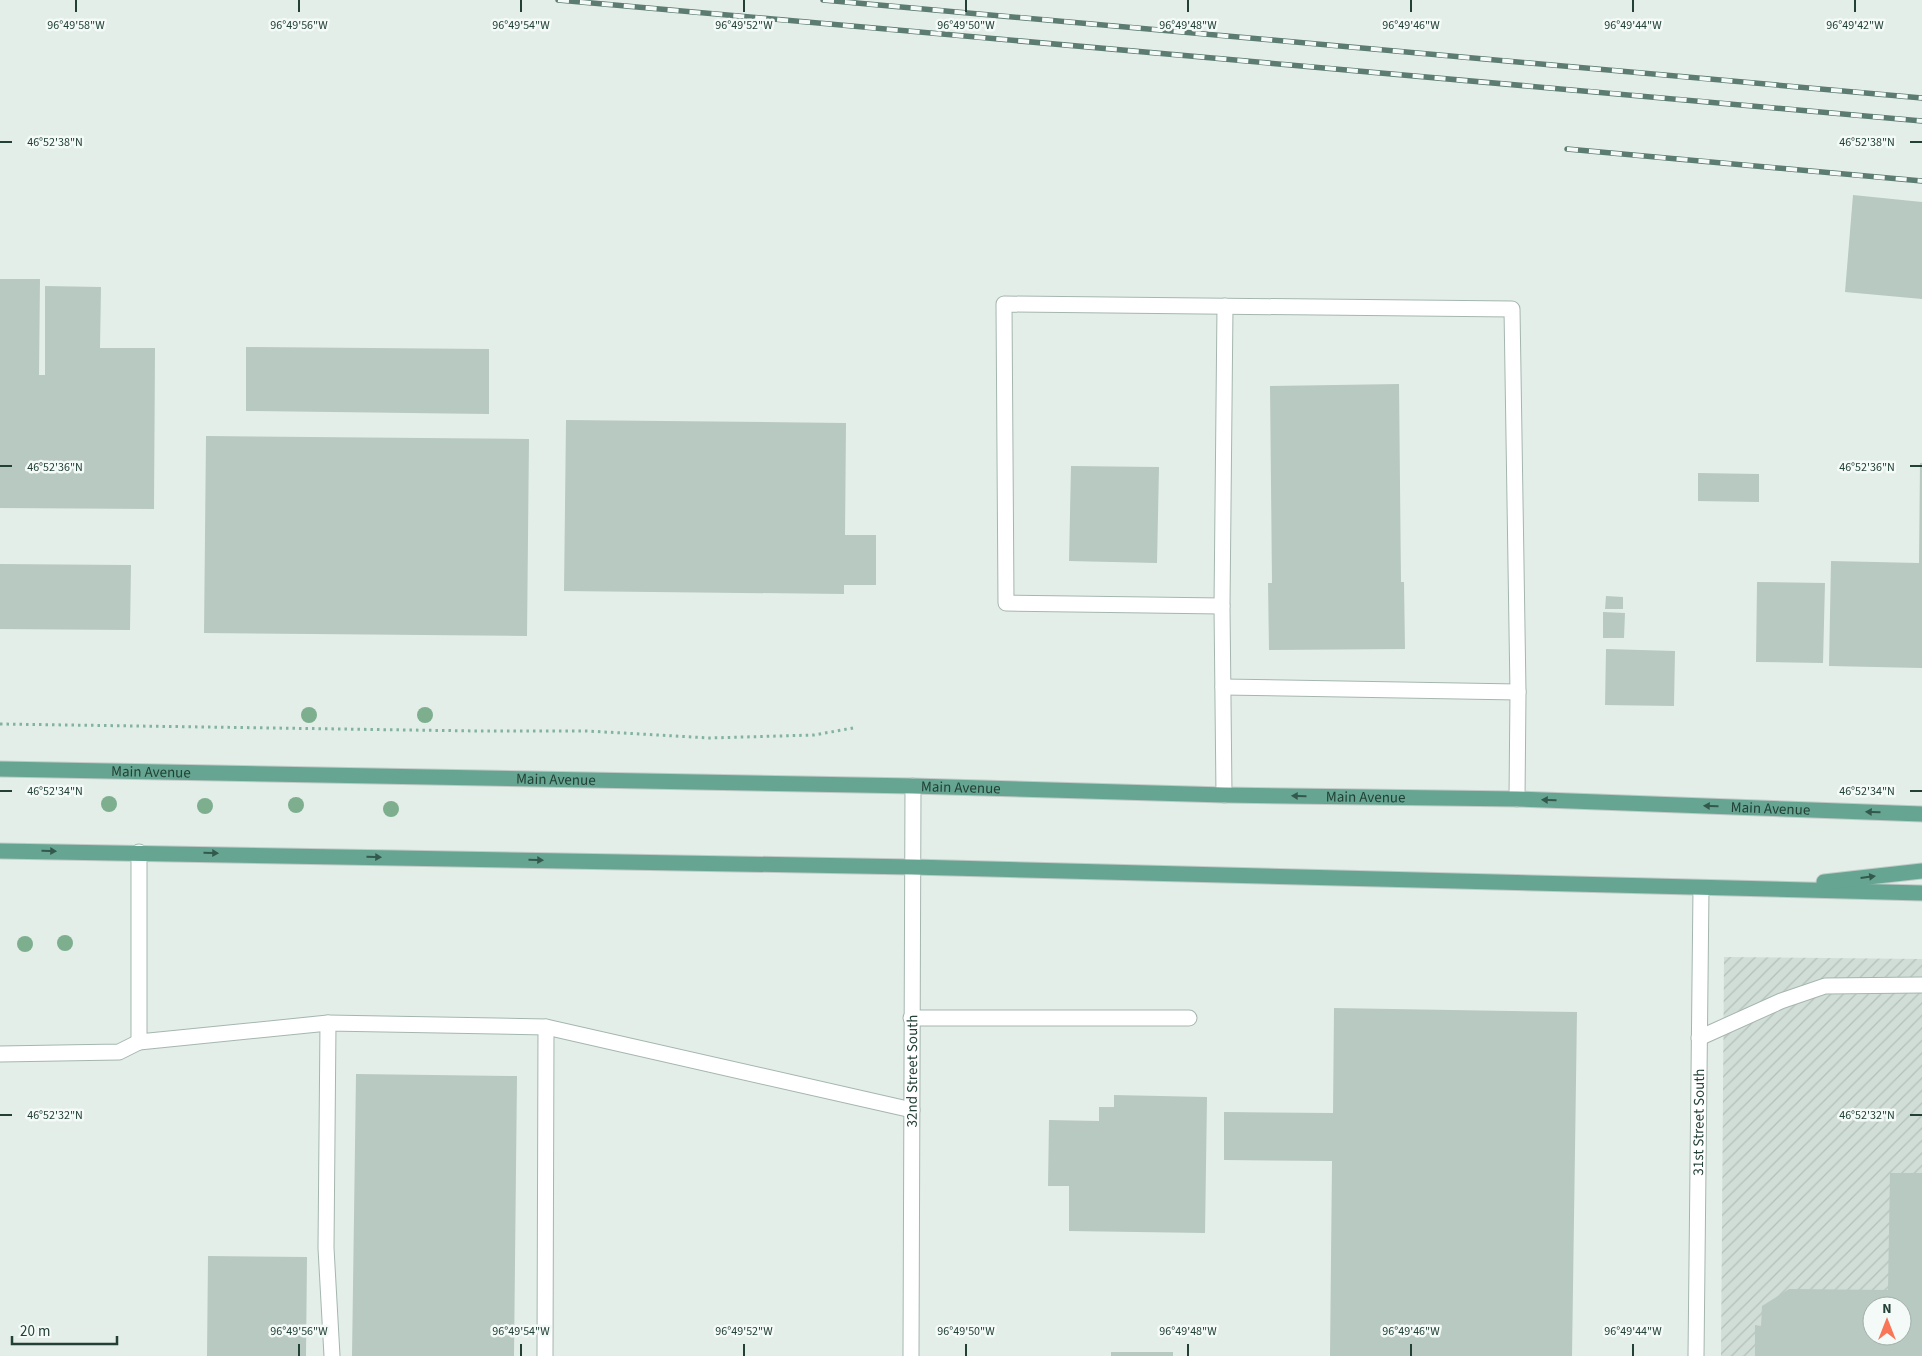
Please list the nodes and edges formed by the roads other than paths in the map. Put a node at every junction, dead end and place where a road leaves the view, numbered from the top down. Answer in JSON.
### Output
{"nodes":[{"id":1,"x":1225,"y":306,"type":"junction"},
{"id":2,"x":1222,"y":606,"type":"junction"},
{"id":3,"x":1224,"y":687,"type":"junction"},
{"id":4,"x":1518,"y":692,"type":"junction"},
{"id":5,"x":0,"y":769,"type":"edge"},
{"id":6,"x":913,"y":786,"type":"junction"},
{"id":7,"x":1224,"y":795,"type":"junction"},
{"id":8,"x":1517,"y":799,"type":"junction"},
{"id":9,"x":1922,"y":814,"type":"edge"},
{"id":10,"x":0,"y":851,"type":"edge"},
{"id":11,"x":139,"y":852,"type":"junction"},
{"id":12,"x":912,"y":867,"type":"junction"},
{"id":13,"x":1922,"y":871,"type":"edge"},
{"id":14,"x":1701,"y":888,"type":"junction"},
{"id":15,"x":1768,"y":889,"type":"junction"},
{"id":16,"x":1922,"y":892,"type":"edge"},
{"id":17,"x":1922,"y":985,"type":"edge"},
{"id":18,"x":911,"y":1018,"type":"junction"},
{"id":19,"x":1189,"y":1018,"type":"dead end"},
{"id":20,"x":328,"y":1023,"type":"junction"},
{"id":21,"x":546,"y":1027,"type":"junction"},
{"id":22,"x":1699,"y":1038,"type":"junction"},
{"id":23,"x":139,"y":1042,"type":"junction"},
{"id":24,"x":0,"y":1054,"type":"edge"},
{"id":25,"x":912,"y":1110,"type":"junction"},
{"id":26,"x":332,"y":1356,"type":"edge"},
{"id":27,"x":545,"y":1356,"type":"edge"},
{"id":28,"x":911,"y":1356,"type":"edge"},
{"id":29,"x":1696,"y":1356,"type":"edge"}],
"edges":[{"from":1,"to":2,"type":"street"},
{"from":1,"to":2,"type":"street"},
{"from":1,"to":4,"type":"street"},
{"from":2,"to":3,"type":"street"},
{"from":3,"to":4,"type":"street"},
{"from":3,"to":7,"type":"street"},
{"from":4,"to":8,"type":"street"},
{"from":5,"to":6,"type":"main road","name":"Main Avenue"},
{"from":6,"to":7,"type":"main road","name":"Main Avenue"},
{"from":6,"to":12,"type":"street","name":"32nd Street South"},
{"from":8,"to":7,"type":"main road","name":"Main Avenue","one_way":true},
{"from":9,"to":8,"type":"main road","name":"Main Avenue","one_way":true},
{"from":10,"to":11,"type":"main road","one_way":true},
{"from":11,"to":12,"type":"main road","one_way":true},
{"from":11,"to":23,"type":"street"},
{"from":12,"to":14,"type":"main road"},
{"from":12,"to":18,"type":"street","name":"32nd Street South"},
{"from":15,"to":13,"type":"main road","one_way":true},
{"from":14,"to":15,"type":"main road"},
{"from":14,"to":22,"type":"street","name":"31st Street South"},
{"from":15,"to":16,"type":"main road"},
{"from":17,"to":22,"type":"street"},
{"from":18,"to":19,"type":"street"},
{"from":18,"to":25,"type":"street","name":"32nd Street South"},
{"from":20,"to":21,"type":"street"},
{"from":20,"to":23,"type":"street"},
{"from":20,"to":26,"type":"street"},
{"from":21,"to":25,"type":"street"},
{"from":21,"to":27,"type":"street"},
{"from":22,"to":29,"type":"street","name":"31st Street South"},
{"from":23,"to":24,"type":"street"},
{"from":25,"to":28,"type":"street","name":"32nd Street South"}]}
